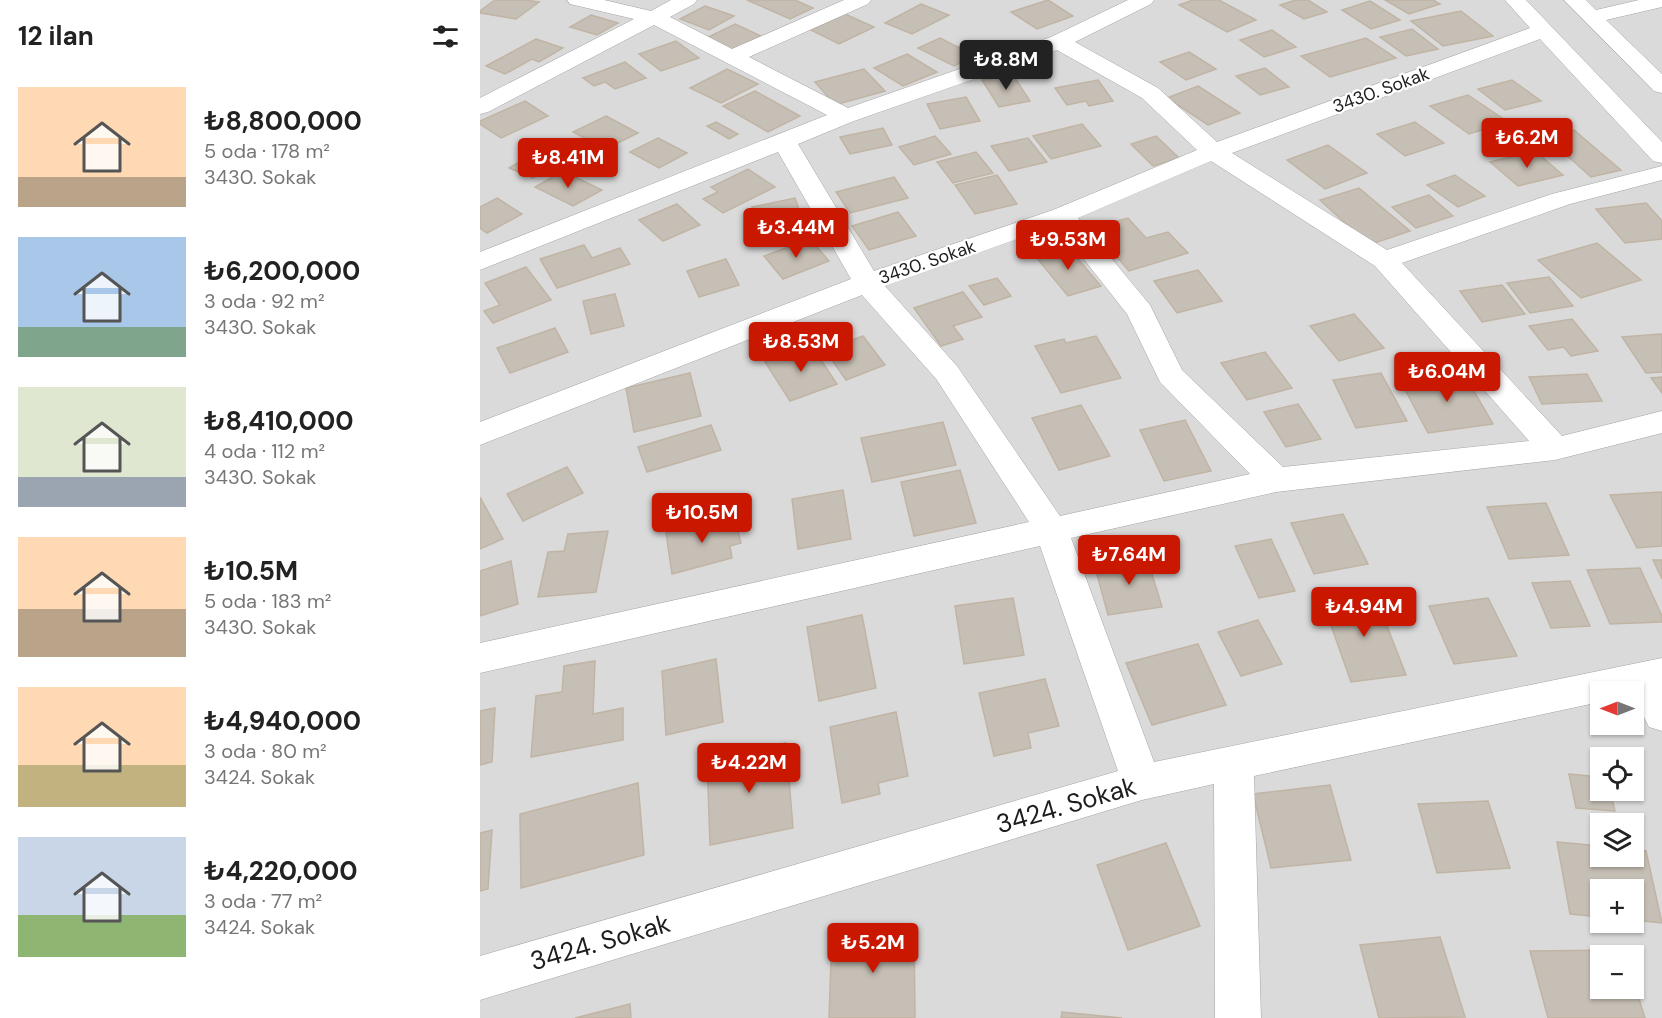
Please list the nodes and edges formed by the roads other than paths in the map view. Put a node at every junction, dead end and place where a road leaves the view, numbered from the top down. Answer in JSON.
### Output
{"nodes":[{"id":1,"x":577,"y":0,"type":"edge"},
{"id":2,"x":687,"y":0,"type":"edge"},
{"id":3,"x":861,"y":0,"type":"edge"},
{"id":4,"x":1143,"y":0,"type":"edge"},
{"id":5,"x":1515,"y":0,"type":"edge"},
{"id":6,"x":1574,"y":0,"type":"edge"},
{"id":7,"x":1662,"y":1,"type":"edge"},
{"id":8,"x":1592,"y":17,"type":"junction"},
{"id":9,"x":656,"y":18,"type":"junction"},
{"id":10,"x":1543,"y":30,"type":"junction"},
{"id":11,"x":1059,"y":42,"type":"junction"},
{"id":12,"x":732,"y":57,"type":"junction"},
{"id":13,"x":1662,"y":86,"type":"edge"},
{"id":14,"x":480,"y":107,"type":"edge"},
{"id":15,"x":846,"y":116,"type":"junction"},
{"id":16,"x":784,"y":141,"type":"junction"},
{"id":17,"x":1213,"y":152,"type":"junction"},
{"id":18,"x":1662,"y":156,"type":"edge"},
{"id":19,"x":1662,"y":172,"type":"edge"},
{"id":20,"x":1062,"y":215,"type":"junction"},
{"id":21,"x":1384,"y":260,"type":"junction"},
{"id":22,"x":480,"y":262,"type":"edge"},
{"id":23,"x":867,"y":283,"type":"junction"},
{"id":24,"x":1662,"y":422,"type":"edge"},
{"id":25,"x":480,"y":434,"type":"edge"},
{"id":26,"x":1555,"y":449,"type":"junction"},
{"id":27,"x":1276,"y":480,"type":"junction"},
{"id":28,"x":1051,"y":529,"type":"junction"},
{"id":29,"x":480,"y":658,"type":"edge"},
{"id":30,"x":1658,"y":674,"type":"edge"},
{"id":31,"x":1662,"y":715,"type":"edge"},
{"id":32,"x":1234,"y":761,"type":"junction"},
{"id":33,"x":1143,"y":782,"type":"junction"},
{"id":34,"x":480,"y":978,"type":"edge"},
{"id":35,"x":1238,"y":1018,"type":"edge"}],
"edges":[{"from":1,"to":9,"type":"street"},
{"from":2,"to":9,"type":"street"},
{"from":3,"to":12,"type":"street"},
{"from":4,"to":11,"type":"street"},
{"from":5,"to":10,"type":"street"},
{"from":6,"to":8,"type":"street"},
{"from":7,"to":8,"type":"street"},
{"from":8,"to":13,"type":"street"},
{"from":9,"to":12,"type":"street"},
{"from":9,"to":14,"type":"street"},
{"from":10,"to":17,"type":"street","name":"3430. Sokak"},
{"from":10,"to":18,"type":"street"},
{"from":11,"to":15,"type":"street"},
{"from":11,"to":17,"type":"street"},
{"from":12,"to":15,"type":"street"},
{"from":15,"to":16,"type":"street"},
{"from":16,"to":22,"type":"street"},
{"from":16,"to":23,"type":"street"},
{"from":17,"to":20,"type":"street","name":"3430. Sokak"},
{"from":17,"to":21,"type":"street"},
{"from":19,"to":21,"type":"street"},
{"from":20,"to":23,"type":"street","name":"3430. Sokak"},
{"from":20,"to":27,"type":"street"},
{"from":21,"to":26,"type":"street"},
{"from":23,"to":25,"type":"street","name":"3430. Sokak"},
{"from":23,"to":28,"type":"street"},
{"from":24,"to":26,"type":"street"},
{"from":26,"to":27,"type":"street"},
{"from":27,"to":28,"type":"street"},
{"from":28,"to":29,"type":"street"},
{"from":28,"to":33,"type":"street"},
{"from":30,"to":31,"type":"street"},
{"from":30,"to":32,"type":"street","name":"3424. Sokak"},
{"from":32,"to":33,"type":"street","name":"3424. Sokak"},
{"from":32,"to":35,"type":"street"},
{"from":33,"to":34,"type":"street","name":"3424. Sokak"}]}
